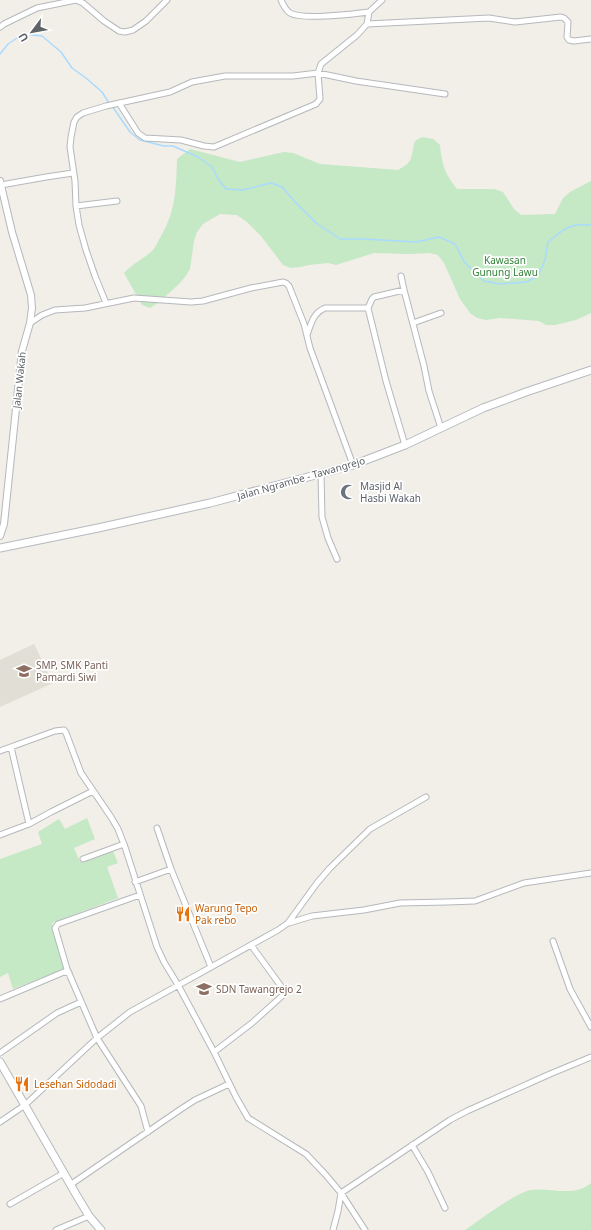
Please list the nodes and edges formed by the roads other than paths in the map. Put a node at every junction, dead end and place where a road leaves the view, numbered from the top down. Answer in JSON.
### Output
{"nodes":[{"id":1,"x":166,"y":0,"type":"edge"},
{"id":2,"x":281,"y":0,"type":"edge"},
{"id":3,"x":382,"y":0,"type":"edge"},
{"id":4,"x":369,"y":12,"type":"junction"},
{"id":5,"x":367,"y":24,"type":"junction"},
{"id":6,"x":0,"y":27,"type":"edge"},
{"id":7,"x":591,"y":39,"type":"edge"},
{"id":8,"x":318,"y":73,"type":"junction"},
{"id":9,"x":444,"y":94,"type":"dead end"},
{"id":10,"x":117,"y":104,"type":"junction"},
{"id":11,"x":73,"y":173,"type":"junction"},
{"id":12,"x":1,"y":183,"type":"edge"},
{"id":13,"x":117,"y":201,"type":"dead end"},
{"id":14,"x":76,"y":206,"type":"junction"},
{"id":15,"x":401,"y":276,"type":"dead end"},
{"id":16,"x":404,"y":290,"type":"junction"},
{"id":17,"x":106,"y":303,"type":"junction"},
{"id":18,"x":368,"y":308,"type":"junction"},
{"id":19,"x":441,"y":314,"type":"dead end"},
{"id":20,"x":30,"y":323,"type":"junction"},
{"id":21,"x":413,"y":323,"type":"junction"},
{"id":22,"x":307,"y":335,"type":"junction"},
{"id":23,"x":591,"y":370,"type":"edge"},
{"id":24,"x":441,"y":428,"type":"junction"},
{"id":25,"x":405,"y":445,"type":"junction"},
{"id":26,"x":353,"y":465,"type":"junction"},
{"id":27,"x":321,"y":474,"type":"junction"},
{"id":28,"x":0,"y":536,"type":"edge"},
{"id":29,"x":0,"y":548,"type":"edge"},
{"id":30,"x":337,"y":559,"type":"dead end"},
{"id":31,"x":11,"y":747,"type":"junction"},
{"id":32,"x":0,"y":751,"type":"edge"},
{"id":33,"x":93,"y":791,"type":"junction"},
{"id":34,"x":426,"y":797,"type":"dead end"},
{"id":35,"x":29,"y":824,"type":"junction"},
{"id":36,"x":157,"y":828,"type":"dead end"},
{"id":37,"x":0,"y":835,"type":"edge"},
{"id":38,"x":124,"y":844,"type":"junction"},
{"id":39,"x":83,"y":859,"type":"dead end"},
{"id":40,"x":171,"y":869,"type":"junction"},
{"id":41,"x":591,"y":873,"type":"edge"},
{"id":42,"x":135,"y":882,"type":"junction"},
{"id":43,"x":140,"y":896,"type":"junction"},
{"id":44,"x":288,"y":923,"type":"junction"},
{"id":45,"x":553,"y":941,"type":"dead end"},
{"id":46,"x":251,"y":945,"type":"junction"},
{"id":47,"x":211,"y":967,"type":"junction"},
{"id":48,"x":69,"y":973,"type":"junction"},
{"id":49,"x":178,"y":985,"type":"junction"},
{"id":50,"x":0,"y":999,"type":"edge"},
{"id":51,"x":81,"y":1002,"type":"junction"},
{"id":52,"x":591,"y":1027,"type":"edge"},
{"id":53,"x":97,"y":1038,"type":"junction"},
{"id":54,"x":214,"y":1052,"type":"junction"},
{"id":55,"x":0,"y":1053,"type":"edge"},
{"id":56,"x":591,"y":1057,"type":"edge"},
{"id":57,"x":0,"y":1062,"type":"edge"},
{"id":58,"x":229,"y":1084,"type":"junction"},
{"id":59,"x":24,"y":1105,"type":"junction"},
{"id":60,"x":0,"y":1122,"type":"edge"},
{"id":61,"x":148,"y":1132,"type":"junction"},
{"id":62,"x":412,"y":1145,"type":"junction"},
{"id":63,"x":64,"y":1173,"type":"junction"},
{"id":64,"x":70,"y":1184,"type":"junction"},
{"id":65,"x":340,"y":1193,"type":"junction"},
{"id":66,"x":10,"y":1204,"type":"dead end"},
{"id":67,"x":445,"y":1208,"type":"dead end"},
{"id":68,"x":89,"y":1216,"type":"junction"},
{"id":69,"x":56,"y":1230,"type":"edge"},
{"id":70,"x":101,"y":1230,"type":"edge"},
{"id":71,"x":333,"y":1230,"type":"edge"},
{"id":72,"x":365,"y":1230,"type":"edge"}],
"edges":[{"from":1,"to":6,"type":"street"},
{"from":2,"to":4,"type":"street"},
{"from":3,"to":4,"type":"street"},
{"from":4,"to":5,"type":"street"},
{"from":5,"to":7,"type":"street"},
{"from":5,"to":8,"type":"street"},
{"from":8,"to":9,"type":"street"},
{"from":8,"to":10,"type":"street"},
{"from":8,"to":10,"type":"street"},
{"from":10,"to":11,"type":"street"},
{"from":11,"to":12,"type":"street"},
{"from":11,"to":14,"type":"street"},
{"from":12,"to":20,"type":"street","name":"Jalan Wakah"},
{"from":13,"to":14,"type":"street"},
{"from":14,"to":17,"type":"street"},
{"from":15,"to":16,"type":"street"},
{"from":16,"to":18,"type":"street"},
{"from":16,"to":21,"type":"street"},
{"from":17,"to":20,"type":"street"},
{"from":17,"to":22,"type":"street"},
{"from":18,"to":22,"type":"street"},
{"from":18,"to":25,"type":"street"},
{"from":19,"to":21,"type":"street"},
{"from":20,"to":28,"type":"street","name":"Jalan Wakah"},
{"from":21,"to":24,"type":"street"},
{"from":22,"to":26,"type":"street"},
{"from":23,"to":24,"type":"main road","name":"Jalan Ngrambe - Tawangrejo"},
{"from":24,"to":25,"type":"main road","name":"Jalan Ngrambe - Tawangrejo"},
{"from":25,"to":26,"type":"main road","name":"Jalan Ngrambe - Tawangrejo"},
{"from":26,"to":27,"type":"main road","name":"Jalan Ngrambe - Tawangrejo"},
{"from":27,"to":29,"type":"main road","name":"Jalan Ngrambe - Tawangrejo"},
{"from":27,"to":30,"type":"street"},
{"from":31,"to":32,"type":"street"},
{"from":31,"to":33,"type":"street"},
{"from":31,"to":35,"type":"street"},
{"from":33,"to":35,"type":"street"},
{"from":33,"to":38,"type":"street"},
{"from":34,"to":44,"type":"street"},
{"from":35,"to":37,"type":"street"},
{"from":36,"to":40,"type":"street"},
{"from":38,"to":39,"type":"street"},
{"from":38,"to":42,"type":"street"},
{"from":40,"to":42,"type":"street"},
{"from":40,"to":47,"type":"street"},
{"from":41,"to":44,"type":"street"},
{"from":42,"to":43,"type":"street"},
{"from":43,"to":48,"type":"street"},
{"from":43,"to":49,"type":"street"},
{"from":44,"to":46,"type":"street"},
{"from":45,"to":52,"type":"street"},
{"from":46,"to":47,"type":"street"},
{"from":46,"to":54,"type":"street"},
{"from":47,"to":49,"type":"street"},
{"from":48,"to":50,"type":"street"},
{"from":48,"to":51,"type":"street"},
{"from":49,"to":53,"type":"street"},
{"from":49,"to":54,"type":"street"},
{"from":51,"to":53,"type":"street"},
{"from":51,"to":55,"type":"street"},
{"from":53,"to":59,"type":"street"},
{"from":53,"to":61,"type":"street"},
{"from":54,"to":58,"type":"street"},
{"from":56,"to":62,"type":"street"},
{"from":57,"to":59,"type":"main road"},
{"from":58,"to":61,"type":"street"},
{"from":58,"to":65,"type":"street"},
{"from":59,"to":60,"type":"street"},
{"from":59,"to":63,"type":"main road"},
{"from":61,"to":64,"type":"street"},
{"from":62,"to":65,"type":"street"},
{"from":62,"to":67,"type":"street"},
{"from":63,"to":64,"type":"main road"},
{"from":63,"to":66,"type":"street"},
{"from":64,"to":68,"type":"main road"},
{"from":65,"to":71,"type":"street"},
{"from":65,"to":72,"type":"street"},
{"from":68,"to":69,"type":"street"},
{"from":68,"to":70,"type":"main road"}]}
